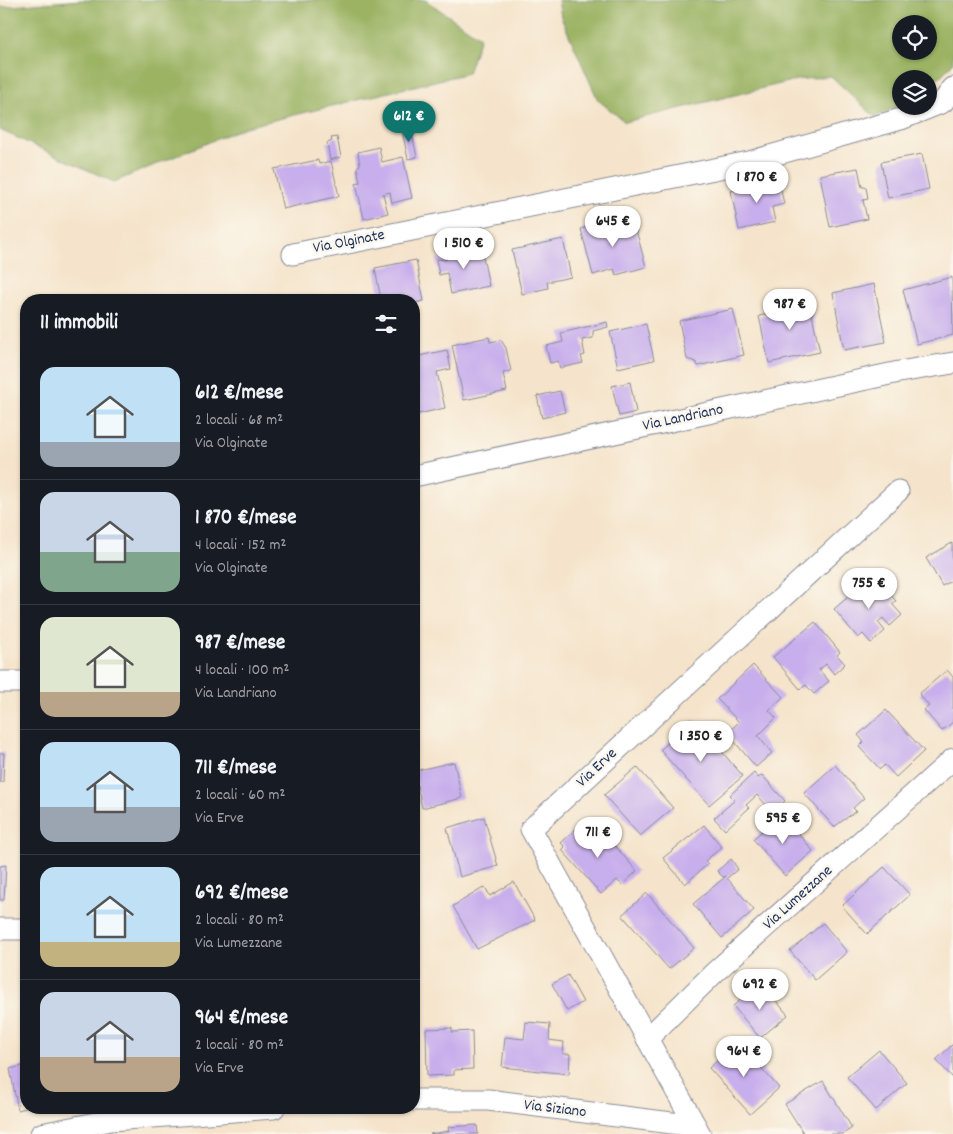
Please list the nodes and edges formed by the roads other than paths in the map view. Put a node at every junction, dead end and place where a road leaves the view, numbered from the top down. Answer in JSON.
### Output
{"nodes":[{"id":1,"x":953,"y":88,"type":"edge"},
{"id":2,"x":293,"y":254,"type":"dead end"},
{"id":3,"x":953,"y":364,"type":"edge"},
{"id":4,"x":420,"y":475,"type":"edge"},
{"id":5,"x":898,"y":491,"type":"dead end"},
{"id":6,"x":0,"y":682,"type":"edge"},
{"id":7,"x":20,"y":682,"type":"edge"},
{"id":8,"x":953,"y":759,"type":"edge"},
{"id":9,"x":0,"y":929,"type":"edge"},
{"id":10,"x":20,"y":929,"type":"edge"},
{"id":11,"x":647,"y":1040,"type":"junction"},
{"id":12,"x":420,"y":1100,"type":"edge"},
{"id":13,"x":189,"y":1114,"type":"edge"},
{"id":14,"x":698,"y":1130,"type":"edge"},
{"id":15,"x":41,"y":1134,"type":"edge"}],
"edges":[{"from":1,"to":2,"type":"street","name":"Via Olginate"},
{"from":3,"to":4,"type":"street","name":"Via Landriano"},
{"from":5,"to":11,"type":"street","name":"Via Erve"},
{"from":6,"to":7,"type":"street"},
{"from":8,"to":11,"type":"street","name":"Via Lumezzane"},
{"from":9,"to":10,"type":"street"},
{"from":11,"to":14,"type":"street","name":"Via Erve"},
{"from":12,"to":14,"type":"street","name":"Via Siziano"},
{"from":13,"to":15,"type":"street"}]}
